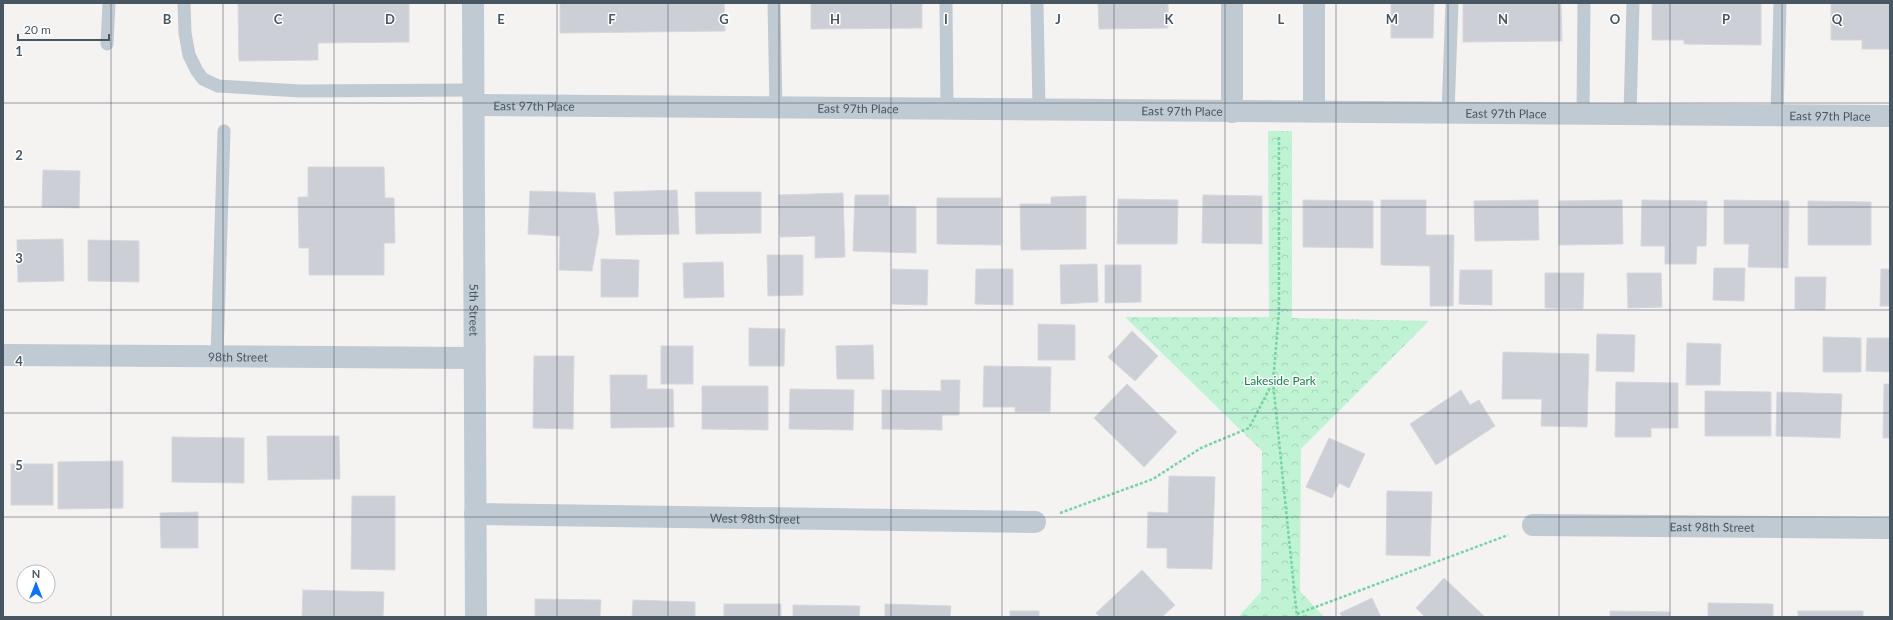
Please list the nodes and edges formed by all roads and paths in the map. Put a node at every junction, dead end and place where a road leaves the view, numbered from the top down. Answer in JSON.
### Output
{"nodes":[{"id":1,"x":109,"y":3,"type":"edge"},
{"id":2,"x":184,"y":3,"type":"edge"},
{"id":3,"x":473,"y":3,"type":"edge"},
{"id":4,"x":774,"y":3,"type":"edge"},
{"id":5,"x":946,"y":3,"type":"edge"},
{"id":6,"x":1037,"y":3,"type":"edge"},
{"id":7,"x":1232,"y":3,"type":"edge"},
{"id":8,"x":1314,"y":3,"type":"edge"},
{"id":9,"x":1452,"y":3,"type":"edge"},
{"id":10,"x":1584,"y":3,"type":"edge"},
{"id":11,"x":1633,"y":3,"type":"edge"},
{"id":12,"x":1780,"y":3,"type":"edge"},
{"id":13,"x":107,"y":44,"type":"dead end"},
{"id":14,"x":474,"y":97,"type":"junction"},
{"id":15,"x":776,"y":108,"type":"junction"},
{"id":16,"x":947,"y":110,"type":"junction"},
{"id":17,"x":1039,"y":110,"type":"junction"},
{"id":18,"x":1280,"y":111,"type":"junction"},
{"id":19,"x":1314,"y":111,"type":"junction"},
{"id":20,"x":1232,"y":112,"type":"junction"},
{"id":21,"x":1448,"y":112,"type":"junction"},
{"id":22,"x":1583,"y":114,"type":"junction"},
{"id":23,"x":1630,"y":114,"type":"junction"},
{"id":24,"x":1777,"y":115,"type":"junction"},
{"id":25,"x":1890,"y":116,"type":"edge"},
{"id":26,"x":224,"y":130,"type":"dead end"},
{"id":27,"x":3,"y":354,"type":"edge"},
{"id":28,"x":217,"y":356,"type":"junction"},
{"id":29,"x":474,"y":358,"type":"junction"},
{"id":30,"x":1273,"y":382,"type":"junction"},
{"id":31,"x":475,"y":514,"type":"junction"},
{"id":32,"x":1035,"y":522,"type":"joint"},
{"id":33,"x":1534,"y":525,"type":"joint"},
{"id":34,"x":1890,"y":528,"type":"edge"},
{"id":35,"x":1297,"y":615,"type":"edge"},
{"id":36,"x":476,"y":617,"type":"edge"}],
"edges":[{"from":1,"to":13,"type":"lane"},
{"from":2,"to":14,"type":"lane"},
{"from":3,"to":14,"type":"street","name":"5th Street"},
{"from":4,"to":15,"type":"lane"},
{"from":5,"to":16,"type":"lane"},
{"from":6,"to":17,"type":"lane"},
{"from":7,"to":20,"type":"street"},
{"from":8,"to":19,"type":"street"},
{"from":9,"to":21,"type":"lane"},
{"from":10,"to":22,"type":"lane"},
{"from":11,"to":23,"type":"lane"},
{"from":12,"to":24,"type":"lane"},
{"from":14,"to":15,"type":"street","name":"East 97th Place"},
{"from":14,"to":29,"type":"street","name":"5th Street"},
{"from":15,"to":16,"type":"street","name":"East 97th Place"},
{"from":16,"to":17,"type":"street","name":"East 97th Place"},
{"from":17,"to":20,"type":"street","name":"East 97th Place"},
{"from":18,"to":19,"type":"street","name":"East 97th Place"},
{"from":18,"to":20,"type":"street","name":"East 97th Place"},
{"from":18,"to":30,"type":"path"},
{"from":19,"to":21,"type":"street","name":"East 97th Place"},
{"from":21,"to":22,"type":"street","name":"East 97th Place"},
{"from":22,"to":23,"type":"street","name":"East 97th Place"},
{"from":23,"to":24,"type":"street","name":"East 97th Place"},
{"from":24,"to":25,"type":"street","name":"East 97th Place"},
{"from":26,"to":28,"type":"lane"},
{"from":27,"to":28,"type":"street","name":"98th Street"},
{"from":28,"to":29,"type":"street","name":"98th Street"},
{"from":29,"to":31,"type":"street","name":"5th Street"},
{"from":30,"to":32,"type":"path"},
{"from":30,"to":35,"type":"path"},
{"from":31,"to":32,"type":"street","name":"West 98th Street"},
{"from":31,"to":36,"type":"street","name":"5th Street"},
{"from":33,"to":34,"type":"street","name":"East 98th Street"},
{"from":33,"to":35,"type":"path"}]}
